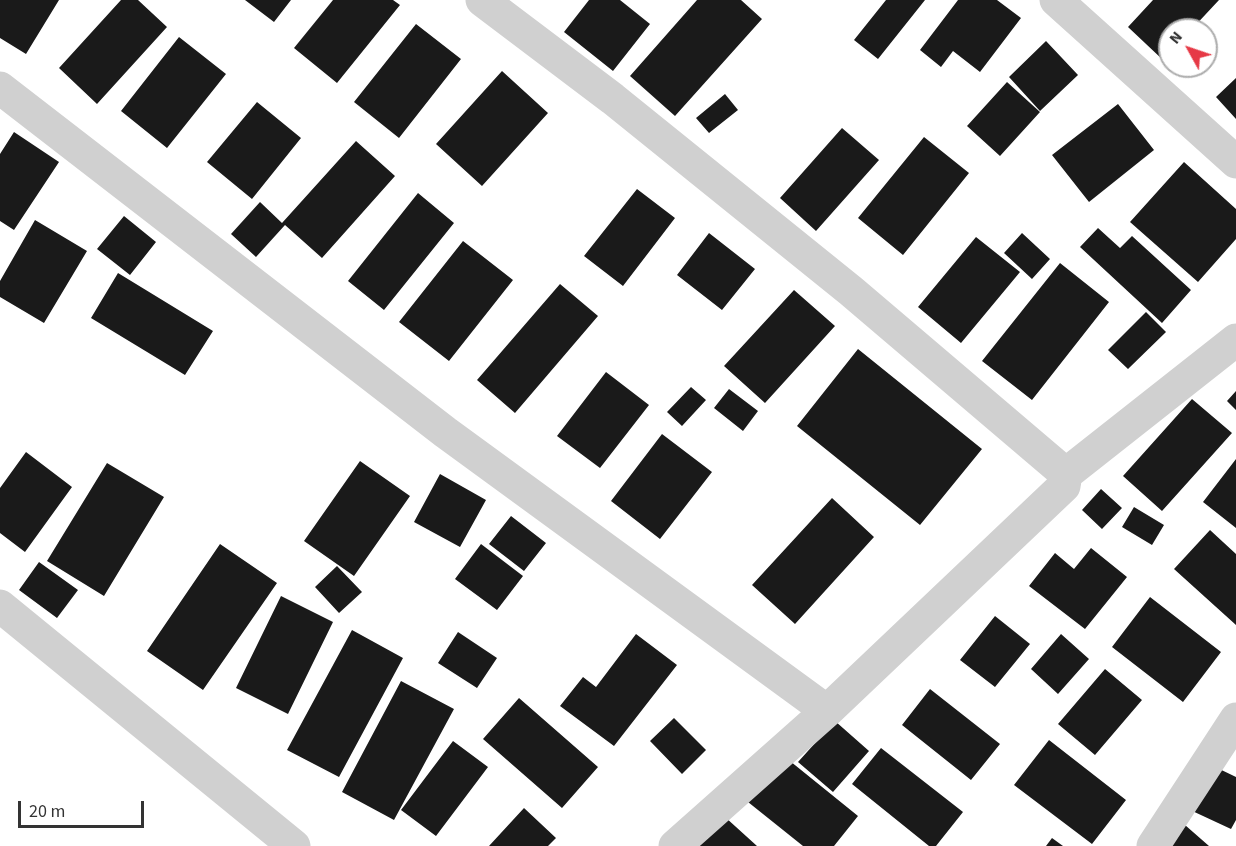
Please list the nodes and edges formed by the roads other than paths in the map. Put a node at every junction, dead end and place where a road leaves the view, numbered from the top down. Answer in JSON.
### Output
{"nodes":[{"id":1,"x":482,"y":0,"type":"edge"},
{"id":2,"x":1056,"y":0,"type":"edge"},
{"id":3,"x":0,"y":88,"type":"edge"},
{"id":4,"x":1236,"y":162,"type":"edge"},
{"id":5,"x":1236,"y":340,"type":"edge"},
{"id":6,"x":1066,"y":474,"type":"junction"},
{"id":7,"x":0,"y":606,"type":"edge"},
{"id":8,"x":827,"y":711,"type":"junction"},
{"id":9,"x":1236,"y":719,"type":"edge"},
{"id":10,"x":294,"y":846,"type":"edge"},
{"id":11,"x":675,"y":846,"type":"edge"},
{"id":12,"x":1153,"y":846,"type":"edge"}],
"edges":[{"from":1,"to":6,"type":"street"},
{"from":2,"to":4,"type":"street"},
{"from":3,"to":8,"type":"street"},
{"from":5,"to":6,"type":"street"},
{"from":6,"to":8,"type":"street"},
{"from":7,"to":10,"type":"street"},
{"from":8,"to":11,"type":"street"},
{"from":9,"to":12,"type":"street"}]}
